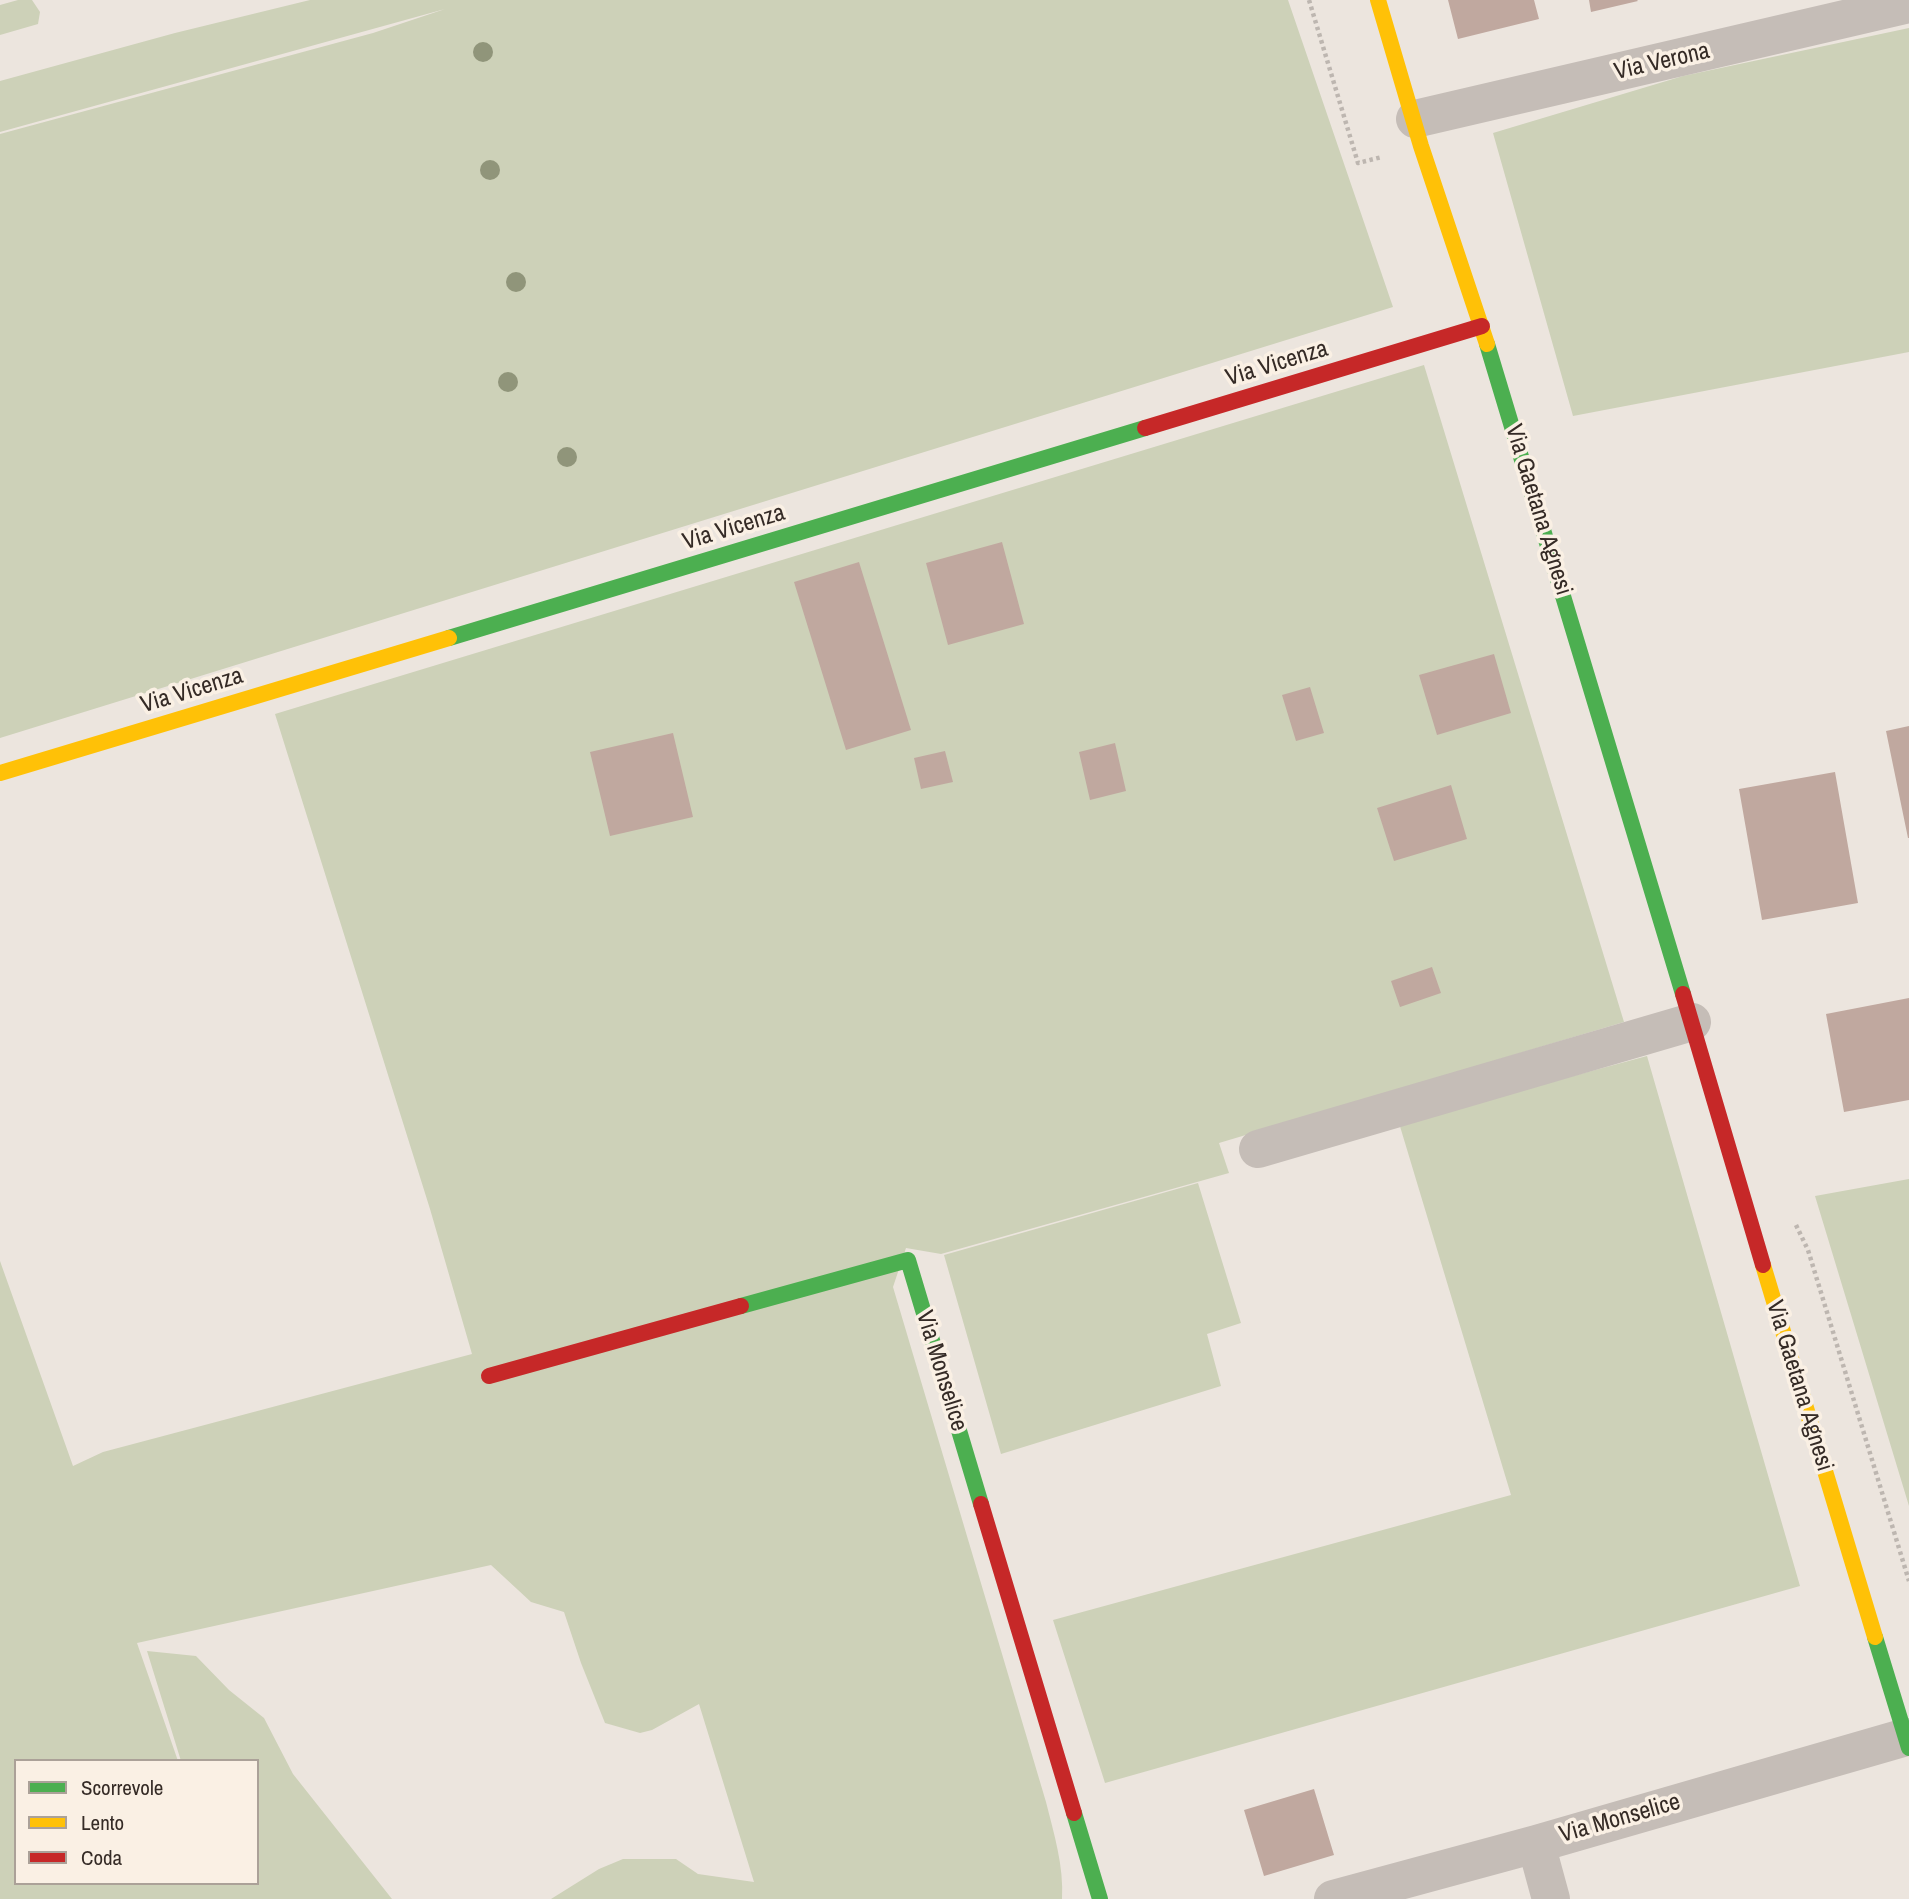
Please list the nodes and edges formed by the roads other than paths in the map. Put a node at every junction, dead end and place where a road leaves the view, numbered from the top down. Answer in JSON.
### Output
{"nodes":[{"id":1,"x":1378,"y":0,"type":"edge"},
{"id":2,"x":1909,"y":4,"type":"edge"},
{"id":3,"x":1418,"y":132,"type":"junction"},
{"id":4,"x":1482,"y":326,"type":"junction"},
{"id":5,"x":0,"y":773,"type":"edge"},
{"id":6,"x":1692,"y":1022,"type":"junction"},
{"id":7,"x":1258,"y":1149,"type":"dead end"},
{"id":8,"x":489,"y":1376,"type":"dead end"},
{"id":9,"x":1908,"y":1743,"type":"edge"},
{"id":10,"x":1536,"y":1844,"type":"junction"},
{"id":11,"x":1100,"y":1899,"type":"edge"},
{"id":12,"x":1334,"y":1899,"type":"edge"},
{"id":13,"x":1551,"y":1899,"type":"edge"}],
"edges":[{"from":1,"to":3,"type":"street","name":"Via Gaetana Agnesi"},
{"from":2,"to":3,"type":"street","name":"Via Verona"},
{"from":3,"to":4,"type":"street","name":"Via Gaetana Agnesi"},
{"from":4,"to":5,"type":"street","name":"Via Vicenza"},
{"from":4,"to":6,"type":"street","name":"Via Gaetana Agnesi"},
{"from":6,"to":7,"type":"street"},
{"from":6,"to":9,"type":"street","name":"Via Gaetana Agnesi"},
{"from":8,"to":11,"type":"street","name":"Via Monselice"},
{"from":9,"to":10,"type":"street","name":"Via Monselice"},
{"from":10,"to":12,"type":"street","name":"Via Monselice"},
{"from":10,"to":13,"type":"street"}]}
